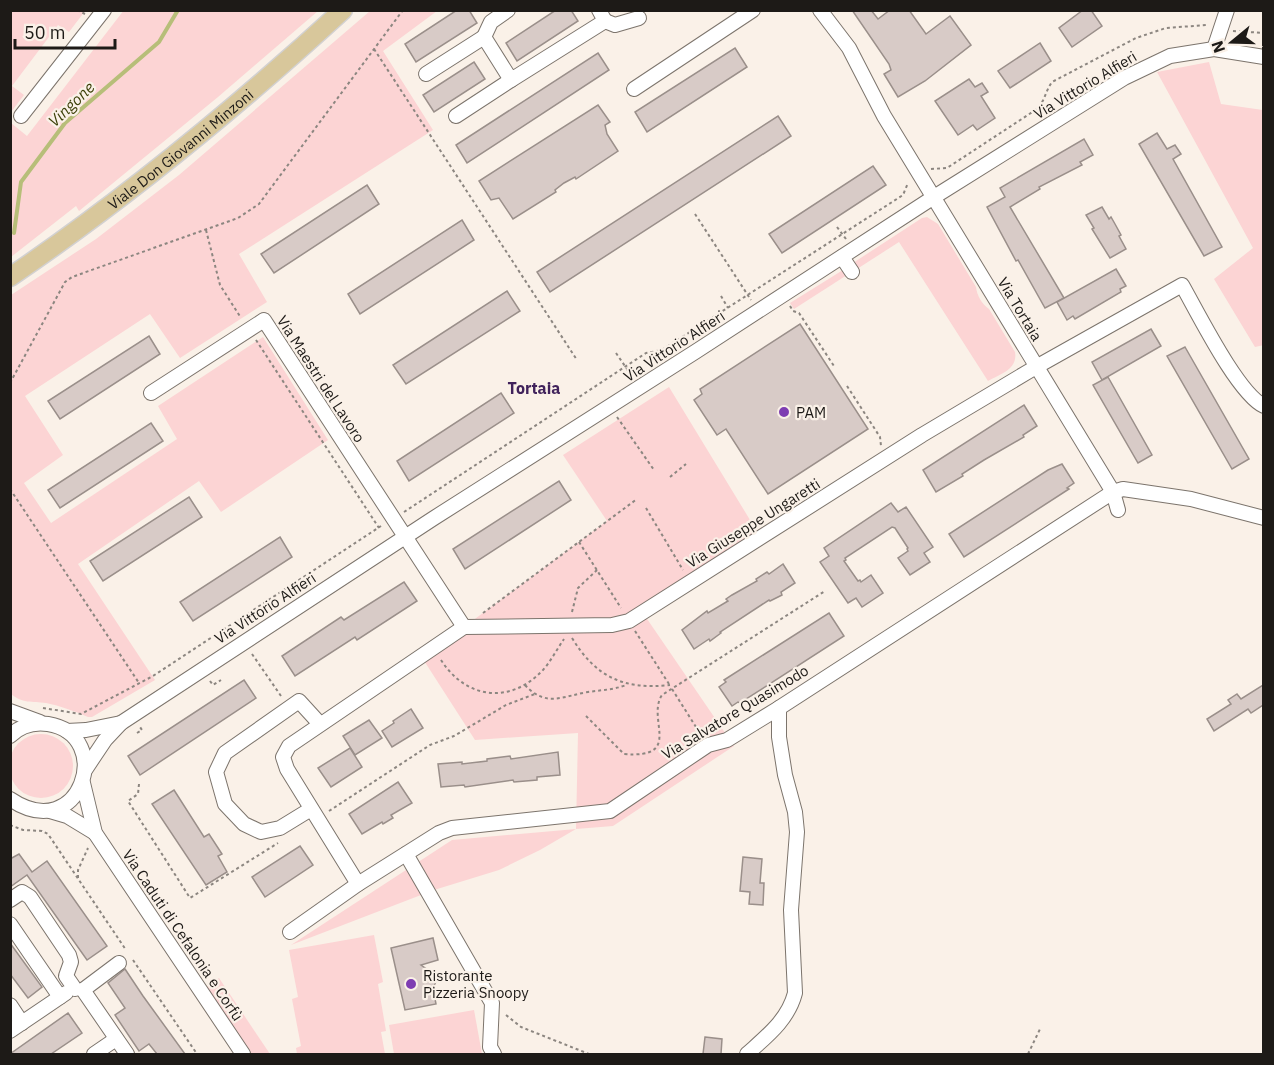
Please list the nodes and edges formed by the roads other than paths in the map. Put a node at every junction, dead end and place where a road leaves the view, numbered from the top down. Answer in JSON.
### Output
{"nodes":[{"id":1,"x":104,"y":10,"type":"edge"},
{"id":2,"x":343,"y":10,"type":"edge"},
{"id":3,"x":508,"y":10,"type":"edge"},
{"id":4,"x":753,"y":10,"type":"edge"},
{"id":5,"x":820,"y":10,"type":"edge"},
{"id":6,"x":1227,"y":10,"type":"edge"},
{"id":7,"x":602,"y":16,"type":"edge"},
{"id":8,"x":639,"y":18,"type":"dead end"},
{"id":9,"x":484,"y":37,"type":"junction"},
{"id":10,"x":1214,"y":49,"type":"junction"},
{"id":11,"x":1263,"y":57,"type":"edge"},
{"id":12,"x":426,"y":74,"type":"dead end"},
{"id":13,"x":511,"y":80,"type":"junction"},
{"id":14,"x":634,"y":89,"type":"dead end"},
{"id":15,"x":21,"y":116,"type":"dead end"},
{"id":16,"x":456,"y":116,"type":"dead end"},
{"id":17,"x":934,"y":197,"type":"junction"},
{"id":18,"x":842,"y":257,"type":"junction"},
{"id":19,"x":852,"y":272,"type":"dead end"},
{"id":20,"x":10,"y":277,"type":"edge"},
{"id":21,"x":1036,"y":367,"type":"junction"},
{"id":22,"x":151,"y":393,"type":"dead end"},
{"id":23,"x":1263,"y":406,"type":"edge"},
{"id":24,"x":1113,"y":492,"type":"junction"},
{"id":25,"x":1118,"y":510,"type":"dead end"},
{"id":26,"x":1263,"y":518,"type":"edge"},
{"id":27,"x":405,"y":537,"type":"junction"},
{"id":28,"x":464,"y":627,"type":"junction"},
{"id":29,"x":779,"y":708,"type":"junction"},
{"id":30,"x":10,"y":711,"type":"edge"},
{"id":31,"x":42,"y":723,"type":"junction"},
{"id":32,"x":121,"y":723,"type":"junction"},
{"id":33,"x":320,"y":724,"type":"junction"},
{"id":34,"x":67,"y":731,"type":"junction"},
{"id":35,"x":10,"y":736,"type":"edge"},
{"id":36,"x":84,"y":776,"type":"junction"},
{"id":37,"x":10,"y":799,"type":"edge"},
{"id":38,"x":17,"y":808,"type":"edge"},
{"id":39,"x":50,"y":811,"type":"junction"},
{"id":40,"x":318,"y":812,"type":"junction"},
{"id":41,"x":91,"y":837,"type":"junction"},
{"id":42,"x":406,"y":854,"type":"junction"},
{"id":43,"x":358,"y":884,"type":"junction"},
{"id":44,"x":10,"y":900,"type":"edge"},
{"id":45,"x":10,"y":924,"type":"edge"},
{"id":46,"x":290,"y":932,"type":"dead end"},
{"id":47,"x":119,"y":963,"type":"dead end"},
{"id":48,"x":79,"y":989,"type":"junction"},
{"id":49,"x":60,"y":997,"type":"junction"},
{"id":50,"x":10,"y":1005,"type":"edge"},
{"id":51,"x":16,"y":1027,"type":"edge"},
{"id":52,"x":117,"y":1039,"type":"junction"},
{"id":53,"x":94,"y":1054,"type":"edge"},
{"id":54,"x":127,"y":1054,"type":"edge"},
{"id":55,"x":243,"y":1054,"type":"edge"},
{"id":56,"x":494,"y":1054,"type":"edge"},
{"id":57,"x":747,"y":1054,"type":"edge"}],
"edges":[{"from":1,"to":15,"type":"street"},
{"from":2,"to":20,"type":"main road","name":"Viale Don Giovanni Minzoni"},
{"from":3,"to":9,"type":"street"},
{"from":4,"to":14,"type":"street"},
{"from":5,"to":17,"type":"street","name":"Via Tortaia"},
{"from":6,"to":10,"type":"street"},
{"from":7,"to":8,"type":"street"},
{"from":7,"to":13,"type":"street"},
{"from":9,"to":12,"type":"street"},
{"from":9,"to":13,"type":"street"},
{"from":10,"to":11,"type":"street","name":"Via Vittorio Alfieri"},
{"from":10,"to":17,"type":"street","name":"Via Vittorio Alfieri"},
{"from":13,"to":16,"type":"street"},
{"from":17,"to":18,"type":"street","name":"Via Vittorio Alfieri"},
{"from":17,"to":21,"type":"street","name":"Via Tortaia"},
{"from":18,"to":19,"type":"street"},
{"from":18,"to":27,"type":"street","name":"Via Vittorio Alfieri"},
{"from":21,"to":23,"type":"street","name":"Via Giuseppe Ungaretti"},
{"from":21,"to":24,"type":"street","name":"Via Tortaia"},
{"from":21,"to":28,"type":"street","name":"Via Giuseppe Ungaretti"},
{"from":22,"to":27,"type":"street","name":"Via Maestri del Lavoro"},
{"from":24,"to":25,"type":"street","name":"Via Tortaia"},
{"from":24,"to":26,"type":"street"},
{"from":24,"to":29,"type":"street","name":"Via Salvatore Quasimodo"},
{"from":27,"to":28,"type":"street"},
{"from":27,"to":32,"type":"street","name":"Via Vittorio Alfieri"},
{"from":28,"to":33,"type":"street"},
{"from":29,"to":42,"type":"street","name":"Via Salvatore Quasimodo"},
{"from":29,"to":57,"type":"street"},
{"from":30,"to":31,"type":"street"},
{"from":31,"to":34,"type":"street"},
{"from":31,"to":35,"type":"street"},
{"from":32,"to":34,"type":"street","name":"Via Vittorio Alfieri"},
{"from":32,"to":36,"type":"street","name":"Via Vittorio Alfieri"},
{"from":33,"to":40,"type":"street"},
{"from":33,"to":40,"type":"street"},
{"from":34,"to":36,"type":"street","name":"Via Caduti di Cefalonia e Corfù"},
{"from":36,"to":39,"type":"street","name":"Via Vittorio Alfieri"},
{"from":36,"to":41,"type":"street","name":"Via Caduti di Cefalonia e Corfù"},
{"from":37,"to":38,"type":"street"},
{"from":38,"to":39,"type":"street","name":"Via Caduti di Cefalonia e Corfù"},
{"from":39,"to":41,"type":"street","name":"Via Caduti di Cefalonia e Corfù"},
{"from":40,"to":43,"type":"street"},
{"from":41,"to":55,"type":"street","name":"Via Caduti di Cefalonia e Corfù"},
{"from":42,"to":43,"type":"street","name":"Via Salvatore Quasimodo"},
{"from":42,"to":56,"type":"street"},
{"from":43,"to":46,"type":"street","name":"Via Salvatore Quasimodo"},
{"from":44,"to":48,"type":"street"},
{"from":45,"to":49,"type":"street"},
{"from":47,"to":48,"type":"street"},
{"from":48,"to":49,"type":"street"},
{"from":48,"to":52,"type":"street"},
{"from":49,"to":51,"type":"street"},
{"from":50,"to":51,"type":"street"},
{"from":52,"to":53,"type":"street"},
{"from":52,"to":54,"type":"street"}]}
